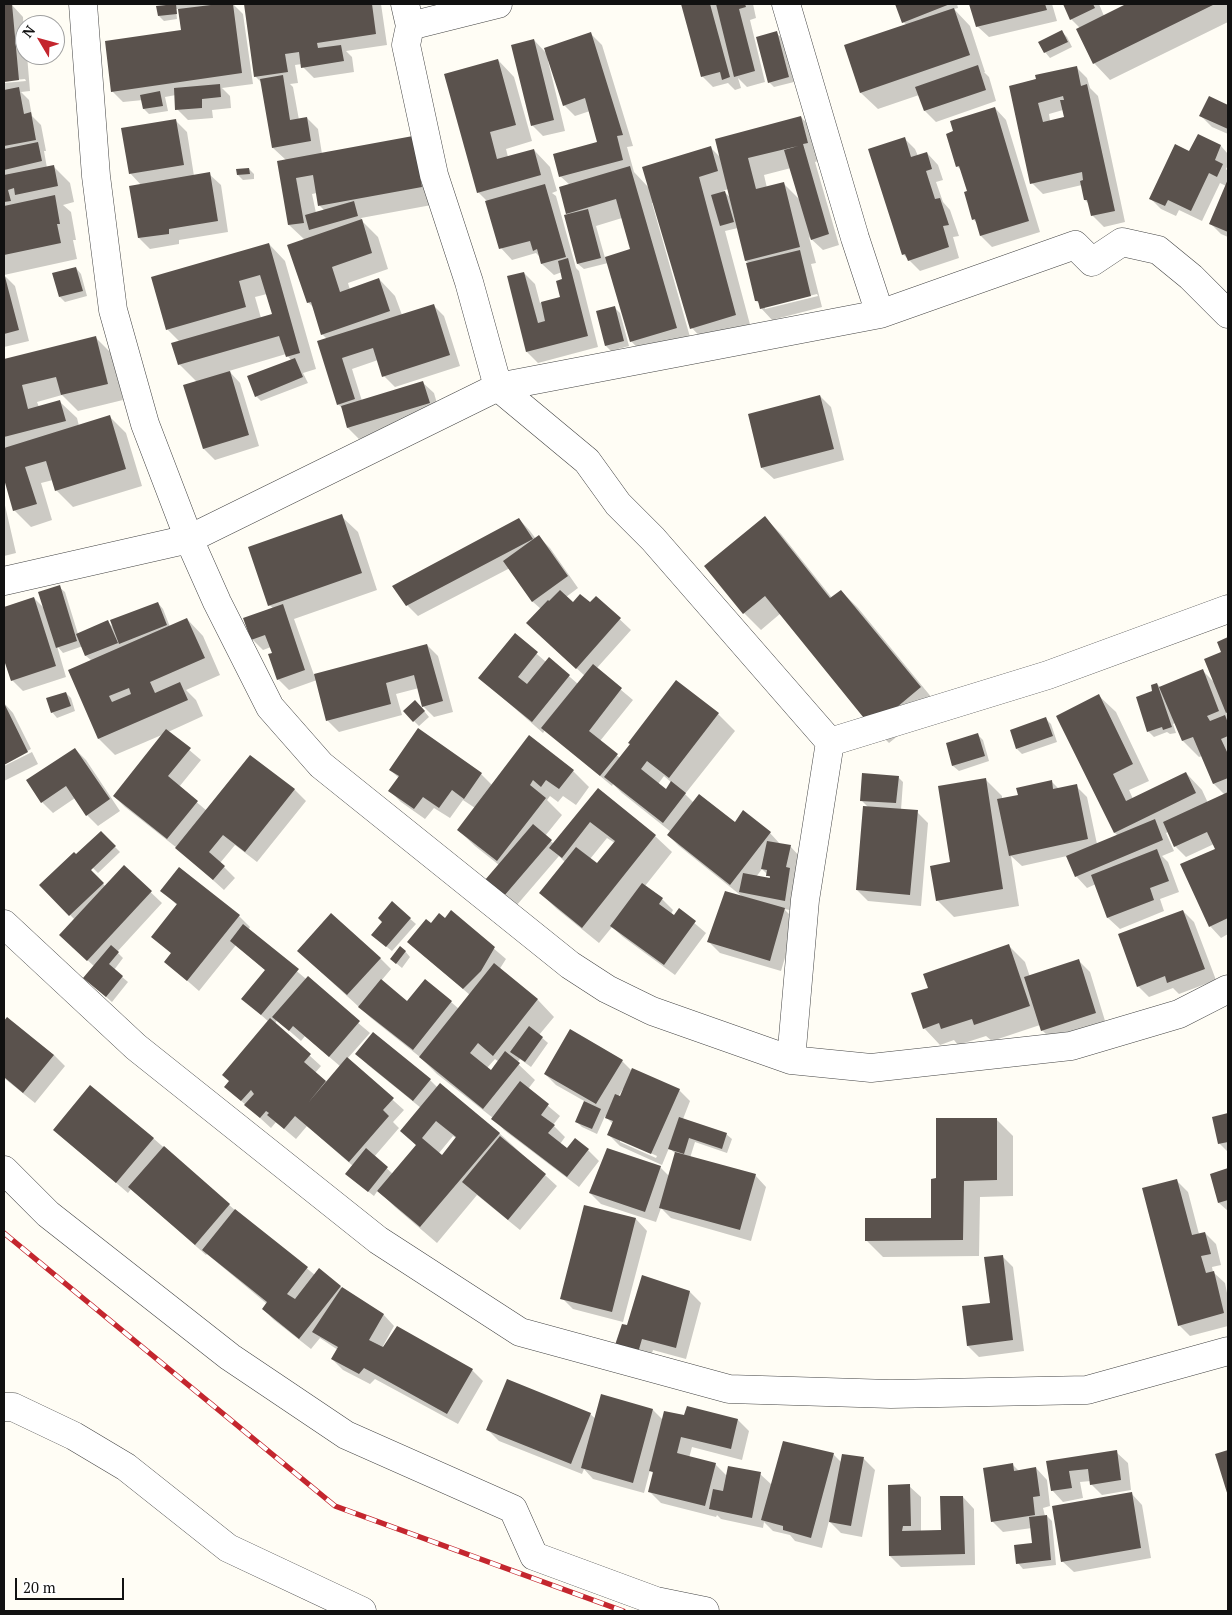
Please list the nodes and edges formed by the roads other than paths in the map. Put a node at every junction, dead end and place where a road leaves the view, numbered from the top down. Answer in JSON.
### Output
{"nodes":[{"id":1,"x":83,"y":4,"type":"edge"},
{"id":2,"x":498,"y":4,"type":"edge"},
{"id":3,"x":786,"y":4,"type":"edge"},
{"id":4,"x":407,"y":15,"type":"edge"},
{"id":5,"x":880,"y":314,"type":"junction"},
{"id":6,"x":1228,"y":314,"type":"edge"},
{"id":7,"x":498,"y":387,"type":"junction"},
{"id":8,"x":189,"y":539,"type":"junction"},
{"id":9,"x":4,"y":581,"type":"edge"},
{"id":10,"x":1228,"y":609,"type":"edge"},
{"id":11,"x":830,"y":742,"type":"junction"},
{"id":12,"x":4,"y":924,"type":"edge"},
{"id":13,"x":1228,"y":990,"type":"edge"},
{"id":14,"x":791,"y":1060,"type":"junction"},
{"id":15,"x":4,"y":1170,"type":"edge"},
{"id":16,"x":1228,"y":1351,"type":"edge"},
{"id":17,"x":4,"y":1407,"type":"edge"},
{"id":18,"x":362,"y":1611,"type":"edge"},
{"id":19,"x":705,"y":1611,"type":"edge"}],
"edges":[{"from":1,"to":8,"type":"street"},
{"from":2,"to":4,"type":"street"},
{"from":3,"to":5,"type":"street"},
{"from":4,"to":7,"type":"street"},
{"from":5,"to":6,"type":"street"},
{"from":5,"to":7,"type":"street"},
{"from":7,"to":8,"type":"street"},
{"from":7,"to":11,"type":"street"},
{"from":8,"to":9,"type":"street"},
{"from":8,"to":14,"type":"street"},
{"from":10,"to":11,"type":"street"},
{"from":11,"to":14,"type":"street"},
{"from":12,"to":16,"type":"street"},
{"from":13,"to":14,"type":"street"},
{"from":15,"to":19,"type":"street"},
{"from":17,"to":18,"type":"street"}]}
